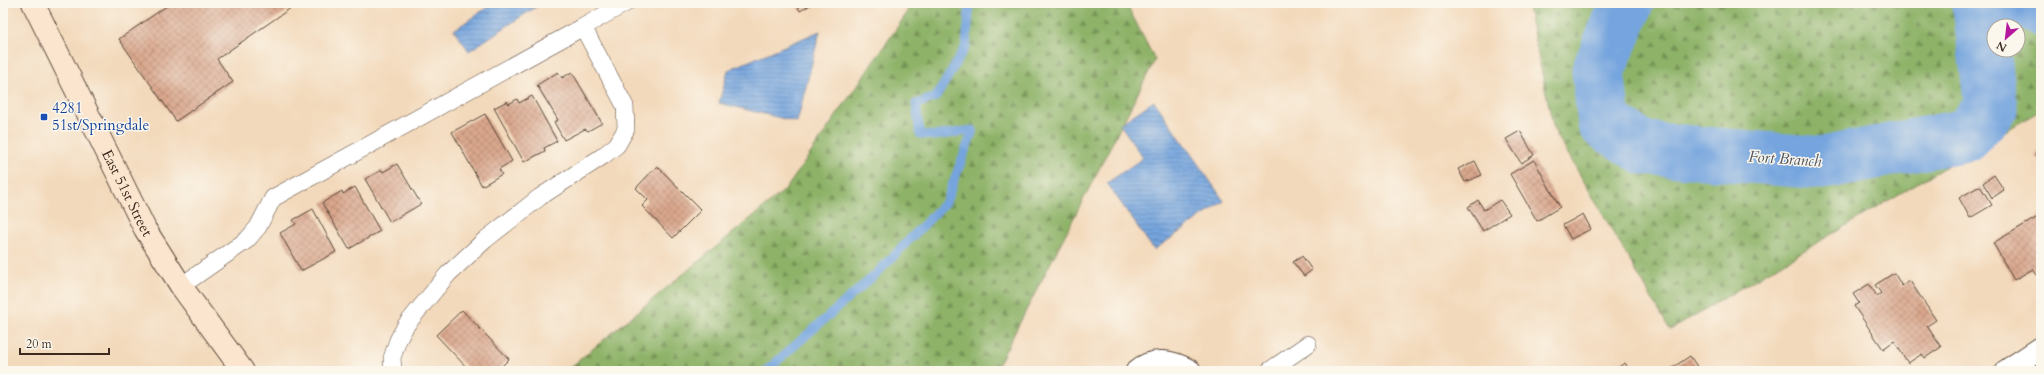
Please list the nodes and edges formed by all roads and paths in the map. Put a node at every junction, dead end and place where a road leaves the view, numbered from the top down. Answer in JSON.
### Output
{"nodes":[{"id":1,"x":34,"y":3,"type":"edge"},
{"id":2,"x":626,"y":3,"type":"edge"},
{"id":3,"x":583,"y":28,"type":"junction"},
{"id":4,"x":181,"y":286,"type":"junction"},
{"id":5,"x":1308,"y":344,"type":"dead end"},
{"id":6,"x":2041,"y":348,"type":"edge"},
{"id":7,"x":243,"y":371,"type":"edge"},
{"id":8,"x":393,"y":371,"type":"edge"},
{"id":9,"x":1137,"y":371,"type":"edge"},
{"id":10,"x":1190,"y":371,"type":"edge"},
{"id":11,"x":1269,"y":371,"type":"edge"},
{"id":12,"x":2006,"y":371,"type":"edge"}],
"edges":[{"from":1,"to":4,"type":"main road","name":"East 51st Street"},
{"from":2,"to":3,"type":"lane"},
{"from":3,"to":4,"type":"lane"},
{"from":3,"to":8,"type":"lane"},
{"from":4,"to":7,"type":"main road","name":"East 51st Street"},
{"from":5,"to":11,"type":"lane"},
{"from":6,"to":12,"type":"street"},
{"from":9,"to":10,"type":"street"}]}
